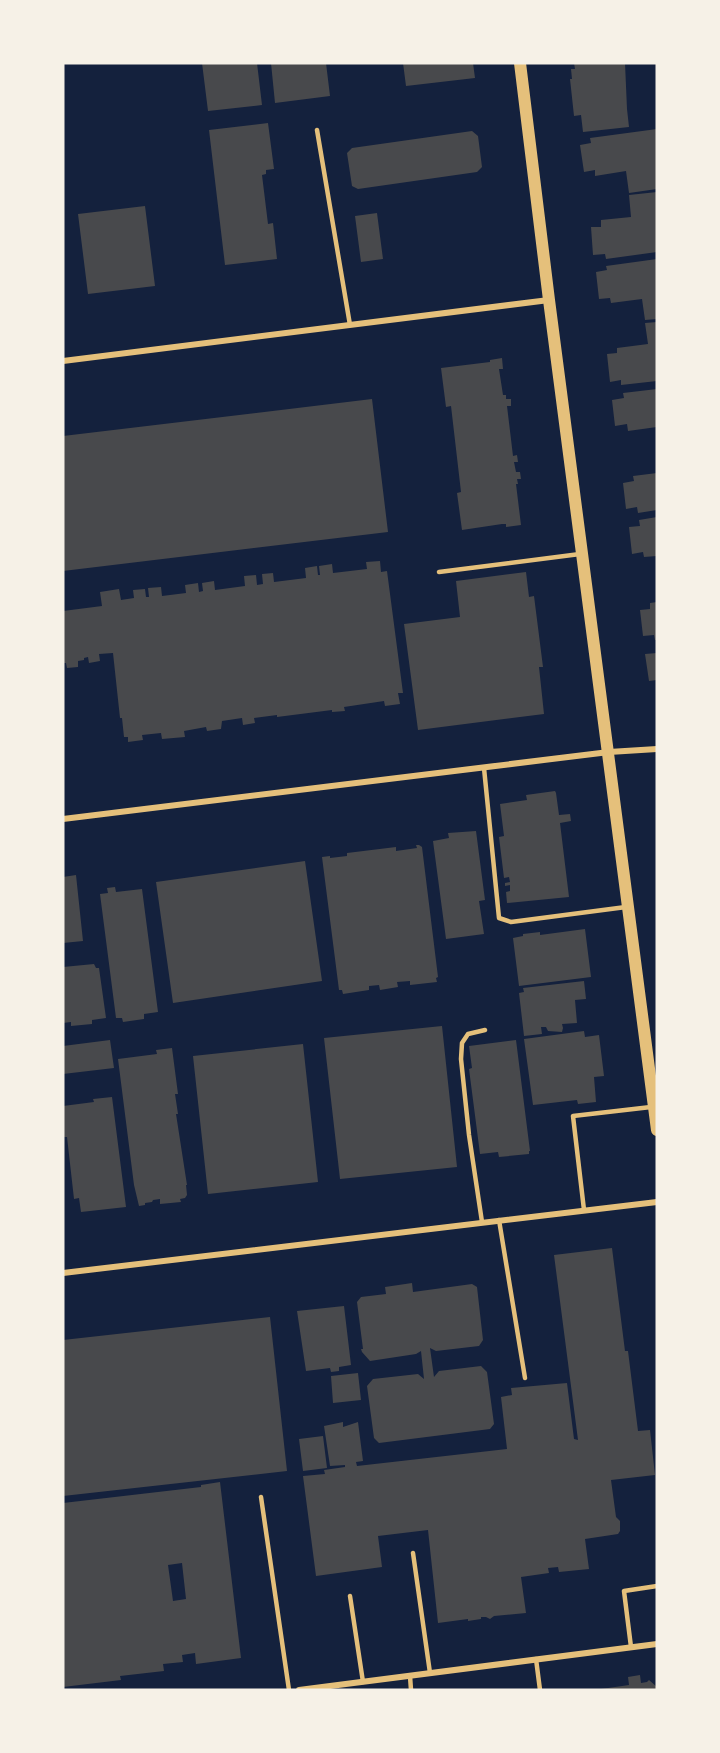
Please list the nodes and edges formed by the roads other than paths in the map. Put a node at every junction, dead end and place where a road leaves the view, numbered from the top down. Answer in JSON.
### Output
{"nodes":[{"id":1,"x":520,"y":63,"type":"edge"},
{"id":2,"x":317,"y":130,"type":"dead end"},
{"id":3,"x":549,"y":300,"type":"junction"},
{"id":4,"x":350,"y":325,"type":"junction"},
{"id":5,"x":63,"y":361,"type":"edge"},
{"id":6,"x":583,"y":553,"type":"junction"},
{"id":7,"x":439,"y":572,"type":"dead end"},
{"id":8,"x":657,"y":749,"type":"edge"},
{"id":9,"x":609,"y":753,"type":"junction"},
{"id":10,"x":484,"y":768,"type":"junction"},
{"id":11,"x":63,"y":819,"type":"edge"},
{"id":12,"x":628,"y":906,"type":"junction"},
{"id":13,"x":485,"y":1030,"type":"dead end"},
{"id":14,"x":654,"y":1106,"type":"junction"},
{"id":15,"x":657,"y":1130,"type":"edge"},
{"id":16,"x":657,"y":1202,"type":"edge"},
{"id":17,"x":584,"y":1210,"type":"junction"},
{"id":18,"x":499,"y":1220,"type":"junction"},
{"id":19,"x":482,"y":1222,"type":"junction"},
{"id":20,"x":63,"y":1273,"type":"edge"},
{"id":21,"x":525,"y":1378,"type":"dead end"},
{"id":22,"x":261,"y":1497,"type":"dead end"},
{"id":23,"x":413,"y":1553,"type":"dead end"},
{"id":24,"x":657,"y":1586,"type":"edge"},
{"id":25,"x":350,"y":1596,"type":"dead end"},
{"id":26,"x":657,"y":1644,"type":"edge"},
{"id":27,"x":631,"y":1647,"type":"junction"},
{"id":28,"x":536,"y":1659,"type":"junction"},
{"id":29,"x":430,"y":1673,"type":"junction"},
{"id":30,"x":410,"y":1676,"type":"junction"},
{"id":31,"x":363,"y":1682,"type":"junction"},
{"id":32,"x":289,"y":1690,"type":"edge"},
{"id":33,"x":299,"y":1690,"type":"edge"},
{"id":34,"x":411,"y":1690,"type":"edge"},
{"id":35,"x":540,"y":1690,"type":"edge"}],
"edges":[{"from":1,"to":3,"type":"main road"},
{"from":2,"to":4,"type":"lane"},
{"from":3,"to":4,"type":"street"},
{"from":3,"to":6,"type":"main road"},
{"from":4,"to":5,"type":"street"},
{"from":6,"to":7,"type":"lane"},
{"from":6,"to":9,"type":"main road"},
{"from":8,"to":9,"type":"street"},
{"from":9,"to":10,"type":"street"},
{"from":9,"to":12,"type":"main road"},
{"from":10,"to":11,"type":"street"},
{"from":10,"to":12,"type":"lane"},
{"from":12,"to":14,"type":"main road"},
{"from":13,"to":19,"type":"lane"},
{"from":14,"to":15,"type":"main road"},
{"from":14,"to":17,"type":"lane"},
{"from":16,"to":17,"type":"street"},
{"from":17,"to":18,"type":"street"},
{"from":18,"to":19,"type":"street"},
{"from":18,"to":21,"type":"lane"},
{"from":19,"to":20,"type":"street"},
{"from":22,"to":32,"type":"lane"},
{"from":23,"to":29,"type":"lane"},
{"from":24,"to":27,"type":"lane"},
{"from":25,"to":31,"type":"lane"},
{"from":26,"to":27,"type":"street"},
{"from":27,"to":28,"type":"street"},
{"from":28,"to":29,"type":"street"},
{"from":28,"to":35,"type":"lane"},
{"from":29,"to":30,"type":"street"},
{"from":30,"to":31,"type":"street"},
{"from":30,"to":34,"type":"lane"},
{"from":31,"to":33,"type":"street"}]}
